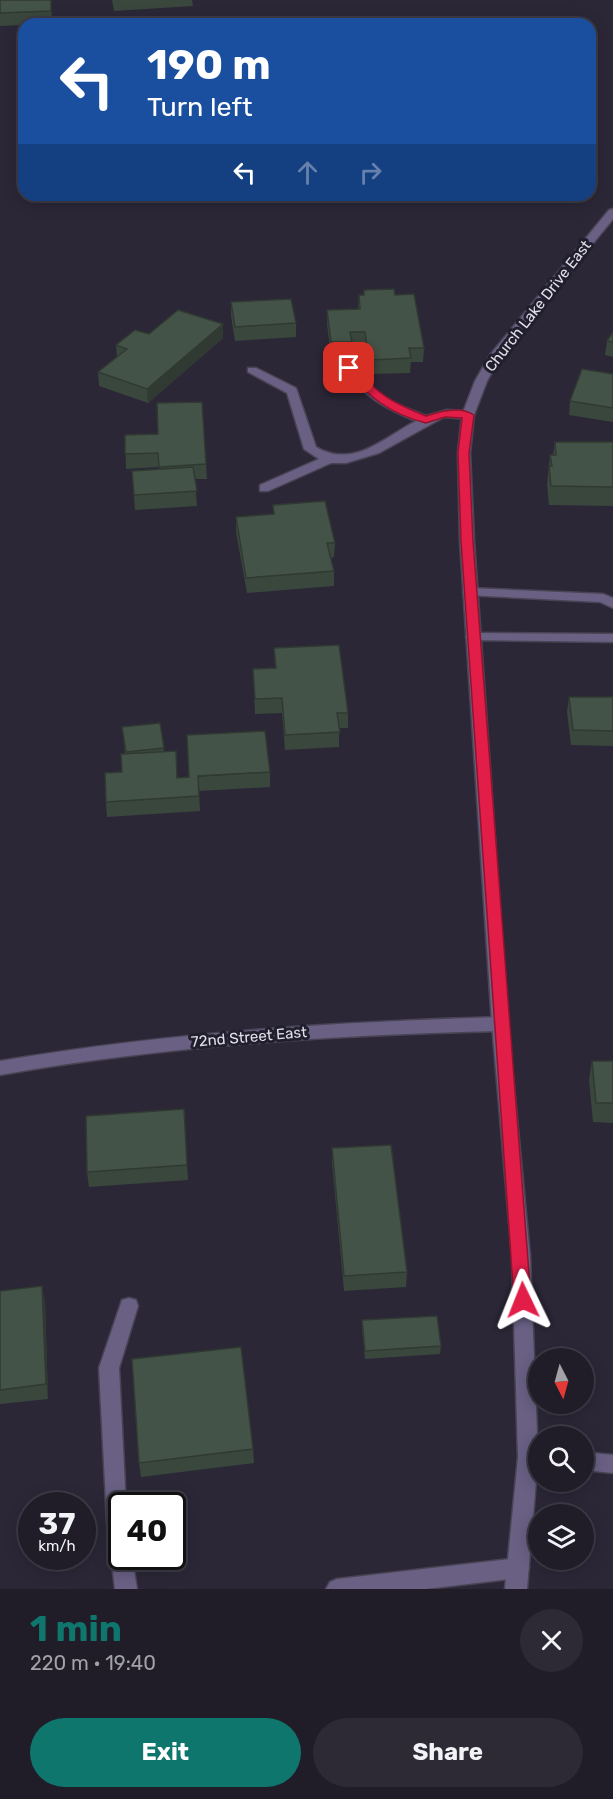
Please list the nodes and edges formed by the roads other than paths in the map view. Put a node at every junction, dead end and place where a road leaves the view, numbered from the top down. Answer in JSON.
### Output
{"nodes":[{"id":1,"x":613,"y":212,"type":"edge"},
{"id":2,"x":349,"y":368,"type":"dead end"},
{"id":3,"x":252,"y":370,"type":"dead end"},
{"id":4,"x":468,"y":415,"type":"junction"},
{"id":5,"x":426,"y":420,"type":"junction"},
{"id":6,"x":329,"y":459,"type":"junction"},
{"id":7,"x":264,"y":488,"type":"dead end"},
{"id":8,"x":470,"y":592,"type":"junction"},
{"id":9,"x":613,"y":604,"type":"edge"},
{"id":10,"x":473,"y":637,"type":"junction"},
{"id":11,"x":613,"y":638,"type":"edge"},
{"id":12,"x":500,"y":1024,"type":"junction"},
{"id":13,"x":0,"y":1068,"type":"edge"},
{"id":14,"x":129,"y":1306,"type":"dead end"},
{"id":15,"x":531,"y":1426,"type":"edge"},
{"id":16,"x":594,"y":1462,"type":"edge"},
{"id":17,"x":613,"y":1464,"type":"edge"},
{"id":18,"x":529,"y":1492,"type":"edge"},
{"id":19,"x":519,"y":1568,"type":"junction"},
{"id":20,"x":126,"y":1589,"type":"edge"},
{"id":21,"x":337,"y":1589,"type":"edge"},
{"id":22,"x":516,"y":1589,"type":"edge"}],
"edges":[{"from":1,"to":4,"type":"street","name":"Church Lake Drive East"},
{"from":2,"to":5,"type":"street"},
{"from":3,"to":6,"type":"street"},
{"from":4,"to":5,"type":"street"},
{"from":4,"to":8,"type":"street","name":"Church Lake Drive East"},
{"from":5,"to":6,"type":"street"},
{"from":6,"to":7,"type":"street"},
{"from":8,"to":9,"type":"street"},
{"from":8,"to":10,"type":"street","name":"Church Lake Drive East"},
{"from":10,"to":11,"type":"street"},
{"from":10,"to":12,"type":"street","name":"Church Lake Drive East"},
{"from":12,"to":13,"type":"street","name":"72nd Street East"},
{"from":12,"to":15,"type":"street","name":"Church Lake Drive East"},
{"from":14,"to":20,"type":"street"},
{"from":16,"to":17,"type":"street"},
{"from":18,"to":19,"type":"street","name":"Church Lake Drive East"},
{"from":19,"to":21,"type":"street"},
{"from":19,"to":22,"type":"street","name":"Church Lake Drive East"}]}
